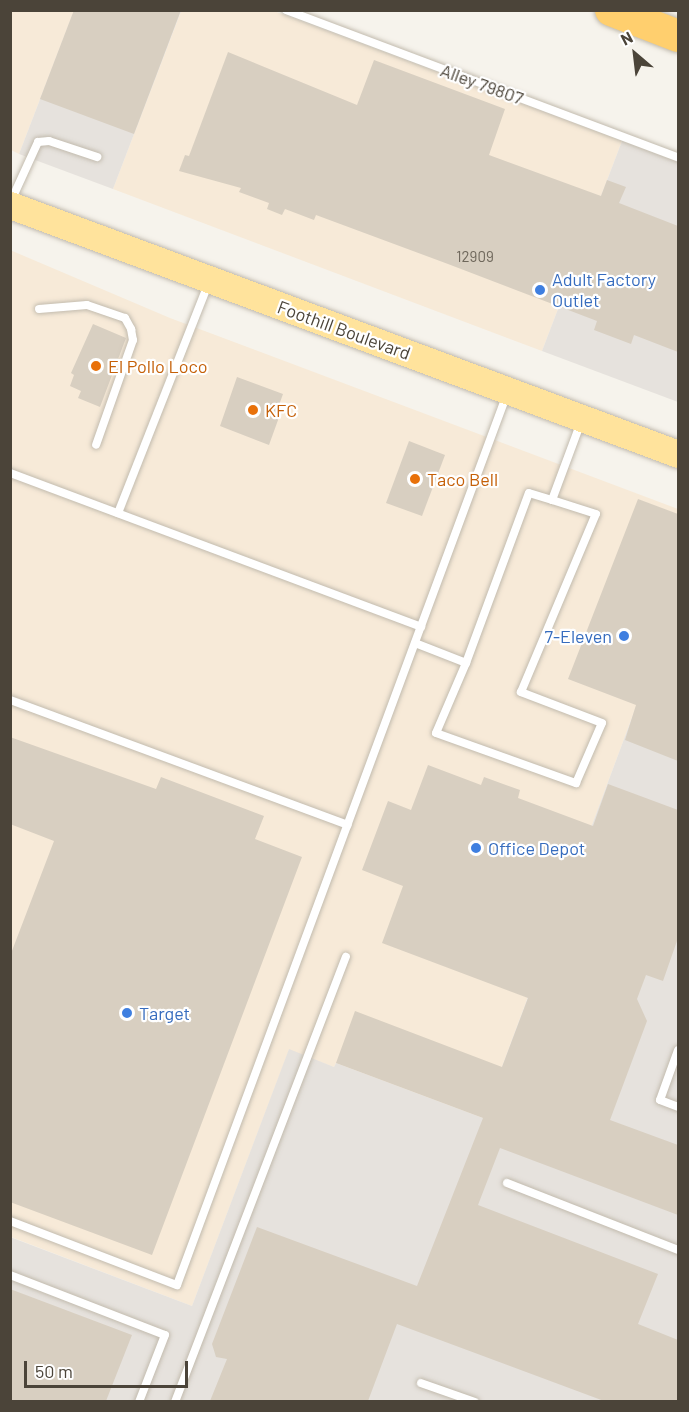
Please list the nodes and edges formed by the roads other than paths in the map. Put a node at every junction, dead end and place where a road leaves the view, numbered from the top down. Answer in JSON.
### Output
{"nodes":[{"id":1,"x":286,"y":10,"type":"edge"},
{"id":2,"x":610,"y":10,"type":"edge"},
{"id":3,"x":678,"y":36,"type":"edge"},
{"id":4,"x":97,"y":157,"type":"dead end"},
{"id":5,"x":678,"y":157,"type":"edge"},
{"id":6,"x":10,"y":203,"type":"edge"},
{"id":7,"x":210,"y":279,"type":"junction"},
{"id":8,"x":39,"y":309,"type":"dead end"},
{"id":9,"x":508,"y":391,"type":"junction"},
{"id":10,"x":583,"y":418,"type":"junction"},
{"id":11,"x":96,"y":445,"type":"dead end"},
{"id":12,"x":678,"y":454,"type":"edge"},
{"id":13,"x":10,"y":473,"type":"edge"},
{"id":14,"x":552,"y":500,"type":"junction"},
{"id":15,"x":118,"y":513,"type":"junction"},
{"id":16,"x":421,"y":627,"type":"junction"},
{"id":17,"x":415,"y":643,"type":"junction"},
{"id":18,"x":466,"y":663,"type":"junction"},
{"id":19,"x":10,"y":700,"type":"edge"},
{"id":20,"x":348,"y":825,"type":"junction"},
{"id":21,"x":346,"y":957,"type":"dead end"},
{"id":22,"x":678,"y":1050,"type":"edge"},
{"id":23,"x":678,"y":1107,"type":"edge"},
{"id":24,"x":507,"y":1183,"type":"dead end"},
{"id":25,"x":10,"y":1221,"type":"edge"},
{"id":26,"x":678,"y":1250,"type":"edge"},
{"id":27,"x":10,"y":1275,"type":"edge"},
{"id":28,"x":421,"y":1383,"type":"dead end"},
{"id":29,"x":139,"y":1401,"type":"edge"},
{"id":30,"x":176,"y":1401,"type":"edge"},
{"id":31,"x":475,"y":1401,"type":"edge"}],
"edges":[{"from":1,"to":5,"type":"lane","name":"Alley 79807"},
{"from":2,"to":3,"type":"highway"},
{"from":4,"to":6,"type":"lane"},
{"from":6,"to":7,"type":"main road","name":"Foothill Boulevard"},
{"from":7,"to":9,"type":"main road","name":"Foothill Boulevard"},
{"from":7,"to":15,"type":"lane"},
{"from":8,"to":11,"type":"lane"},
{"from":9,"to":10,"type":"main road","name":"Foothill Boulevard"},
{"from":9,"to":16,"type":"lane"},
{"from":10,"to":12,"type":"main road","name":"Foothill Boulevard"},
{"from":10,"to":14,"type":"lane"},
{"from":13,"to":15,"type":"lane"},
{"from":14,"to":18,"type":"lane"},
{"from":14,"to":18,"type":"lane"},
{"from":15,"to":16,"type":"lane"},
{"from":16,"to":17,"type":"lane"},
{"from":17,"to":18,"type":"lane"},
{"from":17,"to":20,"type":"lane"},
{"from":19,"to":20,"type":"lane"},
{"from":20,"to":25,"type":"lane"},
{"from":21,"to":30,"type":"lane"},
{"from":22,"to":23,"type":"lane"},
{"from":24,"to":26,"type":"lane"},
{"from":27,"to":29,"type":"lane"},
{"from":28,"to":31,"type":"lane"}]}
